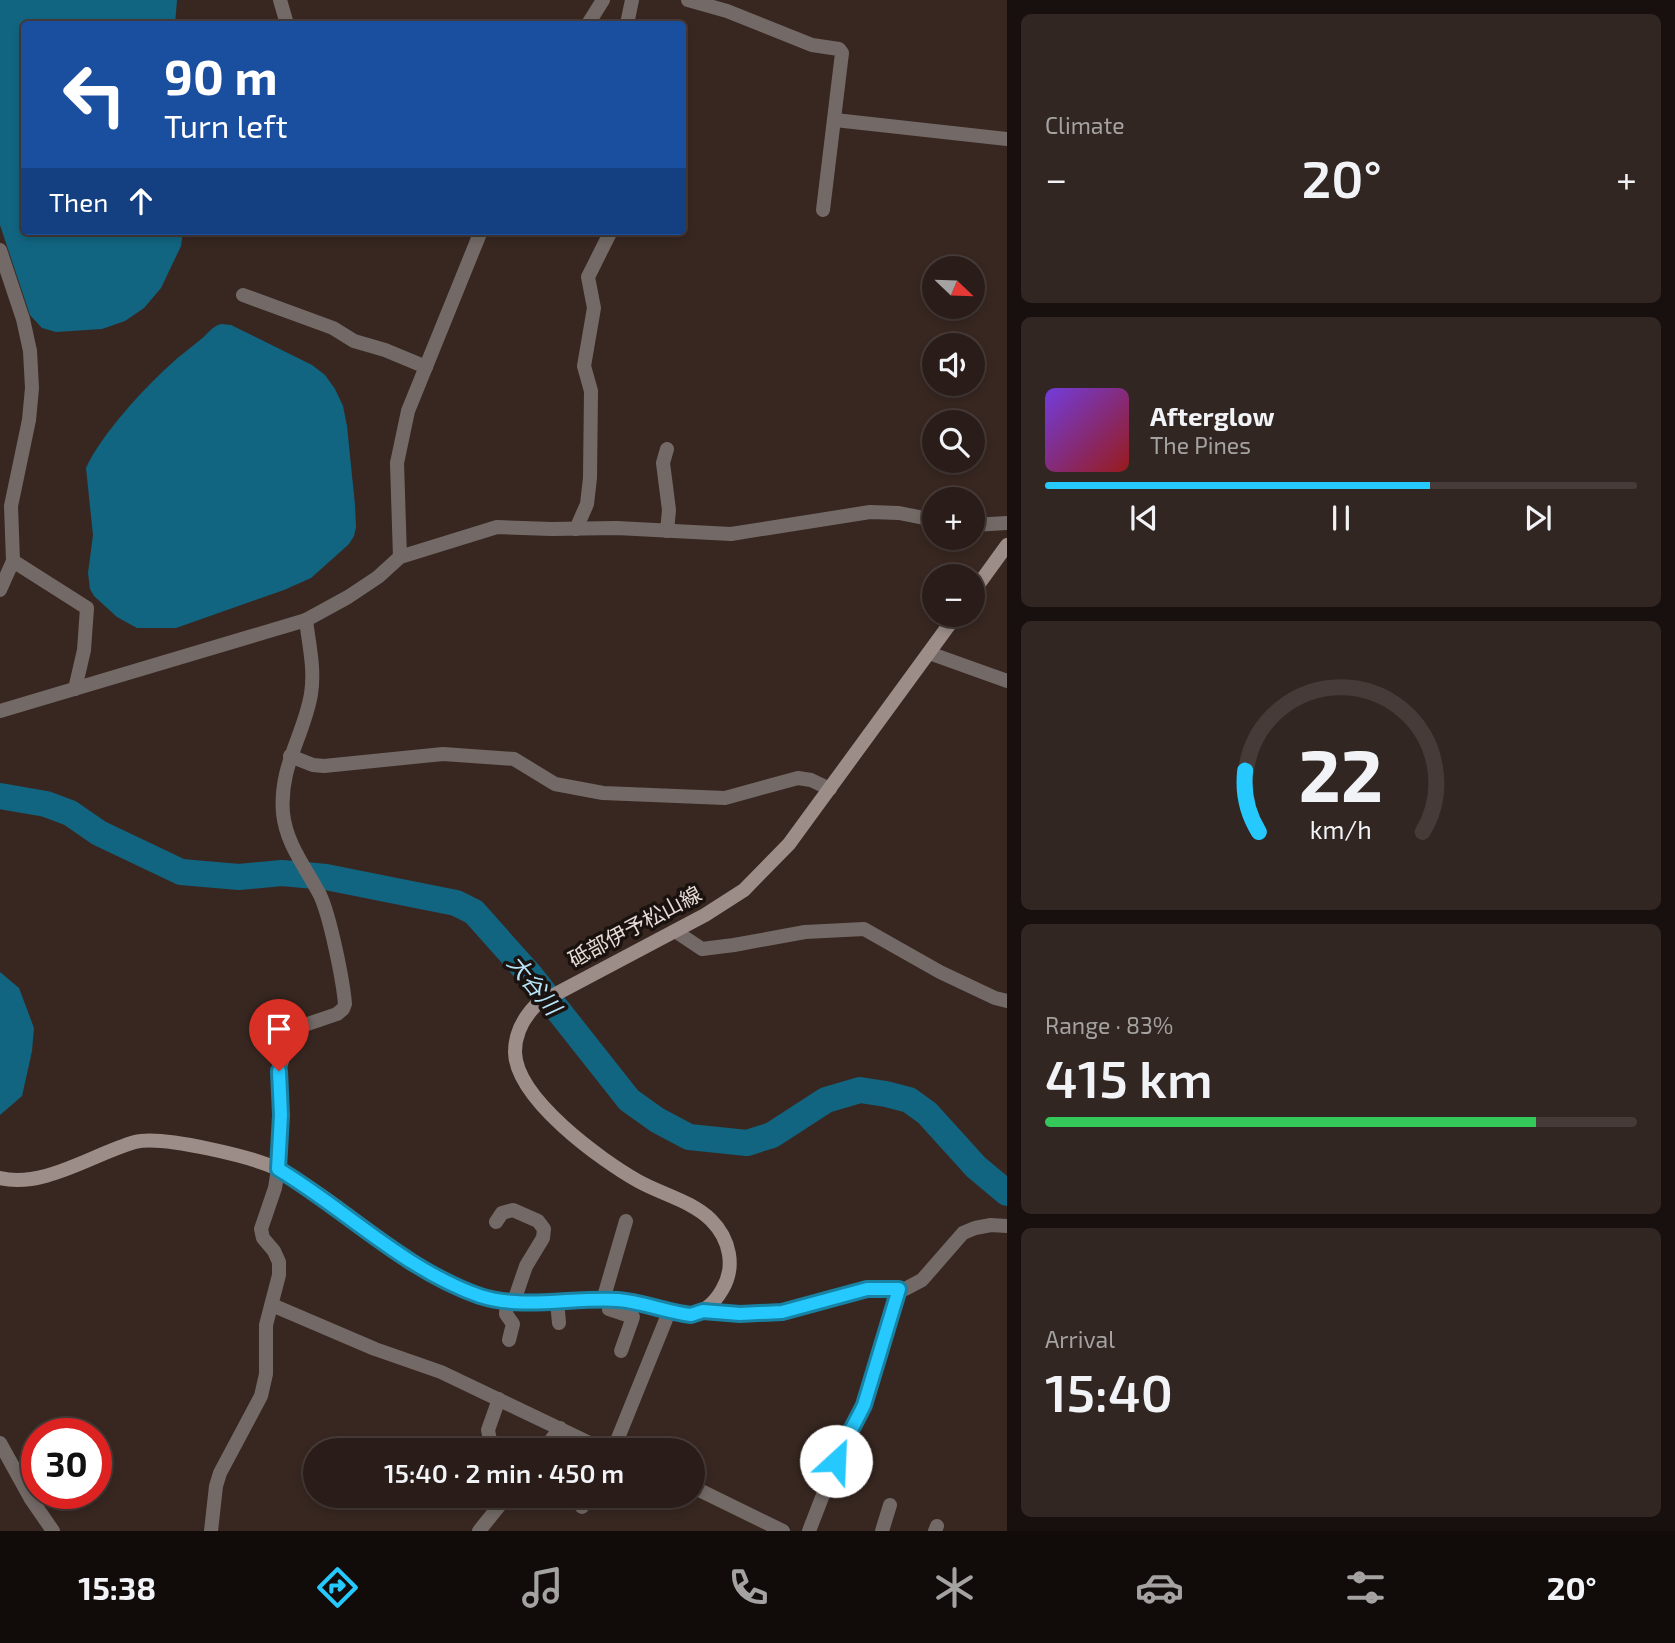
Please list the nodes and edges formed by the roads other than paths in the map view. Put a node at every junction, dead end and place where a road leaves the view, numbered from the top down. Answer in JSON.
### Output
{"nodes":[{"id":1,"x":280,"y":0,"type":"edge"},
{"id":2,"x":604,"y":0,"type":"edge"},
{"id":3,"x":632,"y":0,"type":"edge"},
{"id":4,"x":688,"y":0,"type":"edge"},
{"id":5,"x":286,"y":21,"type":"edge"},
{"id":6,"x":590,"y":21,"type":"edge"},
{"id":7,"x":628,"y":21,"type":"edge"},
{"id":8,"x":835,"y":120,"type":"junction"},
{"id":9,"x":1006,"y":139,"type":"edge"},
{"id":10,"x":823,"y":210,"type":"dead end"},
{"id":11,"x":479,"y":235,"type":"edge"},
{"id":12,"x":609,"y":235,"type":"edge"},
{"id":13,"x":0,"y":250,"type":"edge"},
{"id":14,"x":243,"y":295,"type":"dead end"},
{"id":15,"x":426,"y":367,"type":"junction"},
{"id":16,"x":667,"y":449,"type":"dead end"},
{"id":17,"x":5,"y":504,"type":"edge"},
{"id":18,"x":922,"y":518,"type":"edge"},
{"id":19,"x":1006,"y":523,"type":"edge"},
{"id":20,"x":985,"y":524,"type":"edge"},
{"id":21,"x":576,"y":529,"type":"junction"},
{"id":22,"x":667,"y":531,"type":"junction"},
{"id":23,"x":1006,"y":545,"type":"edge"},
{"id":24,"x":400,"y":557,"type":"junction"},
{"id":25,"x":13,"y":561,"type":"junction"},
{"id":26,"x":985,"y":575,"type":"edge"},
{"id":27,"x":0,"y":590,"type":"edge"},
{"id":28,"x":306,"y":620,"type":"junction"},
{"id":29,"x":948,"y":627,"type":"edge"},
{"id":30,"x":929,"y":653,"type":"junction"},
{"id":31,"x":1006,"y":681,"type":"edge"},
{"id":32,"x":75,"y":689,"type":"junction"},
{"id":33,"x":0,"y":711,"type":"edge"},
{"id":34,"x":290,"y":756,"type":"junction"},
{"id":35,"x":830,"y":789,"type":"junction"},
{"id":36,"x":676,"y":931,"type":"junction"},
{"id":37,"x":1006,"y":1001,"type":"edge"},
{"id":38,"x":278,"y":1169,"type":"junction"},
{"id":39,"x":0,"y":1178,"type":"edge"},
{"id":40,"x":625,"y":1221,"type":"dead end"},
{"id":41,"x":496,"y":1222,"type":"dead end"},
{"id":42,"x":1006,"y":1226,"type":"edge"},
{"id":43,"x":899,"y":1289,"type":"junction"},
{"id":44,"x":606,"y":1300,"type":"junction"},
{"id":45,"x":510,"y":1301,"type":"junction"},
{"id":46,"x":557,"y":1301,"type":"junction"},
{"id":47,"x":272,"y":1305,"type":"junction"},
{"id":48,"x":669,"y":1311,"type":"junction"},
{"id":49,"x":703,"y":1311,"type":"junction"},
{"id":50,"x":559,"y":1323,"type":"dead end"},
{"id":51,"x":509,"y":1340,"type":"dead end"},
{"id":52,"x":621,"y":1351,"type":"dead end"},
{"id":53,"x":499,"y":1399,"type":"junction"},
{"id":54,"x":560,"y":1428,"type":"junction"},
{"id":55,"x":490,"y":1438,"type":"edge"},
{"id":56,"x":553,"y":1438,"type":"edge"},
{"id":57,"x":580,"y":1438,"type":"edge"},
{"id":58,"x":616,"y":1438,"type":"edge"},
{"id":59,"x":0,"y":1443,"type":"edge"},
{"id":60,"x":705,"y":1493,"type":"edge"},
{"id":61,"x":890,"y":1505,"type":"dead end"},
{"id":62,"x":497,"y":1508,"type":"edge"},
{"id":63,"x":53,"y":1531,"type":"edge"},
{"id":64,"x":211,"y":1531,"type":"edge"},
{"id":65,"x":479,"y":1531,"type":"edge"},
{"id":66,"x":783,"y":1531,"type":"edge"},
{"id":67,"x":809,"y":1531,"type":"edge"},
{"id":68,"x":883,"y":1531,"type":"edge"}],
"edges":[{"from":1,"to":5,"type":"street"},
{"from":2,"to":6,"type":"street"},
{"from":3,"to":7,"type":"street"},
{"from":4,"to":8,"type":"street"},
{"from":8,"to":9,"type":"street"},
{"from":8,"to":10,"type":"street"},
{"from":11,"to":15,"type":"street"},
{"from":12,"to":21,"type":"street"},
{"from":13,"to":17,"type":"street"},
{"from":14,"to":15,"type":"street"},
{"from":15,"to":24,"type":"street"},
{"from":16,"to":22,"type":"street"},
{"from":17,"to":25,"type":"street"},
{"from":18,"to":22,"type":"street"},
{"from":19,"to":20,"type":"street"},
{"from":21,"to":22,"type":"street"},
{"from":21,"to":24,"type":"street"},
{"from":23,"to":26,"type":"main road"},
{"from":24,"to":28,"type":"street"},
{"from":25,"to":27,"type":"street"},
{"from":25,"to":32,"type":"street"},
{"from":28,"to":32,"type":"street"},
{"from":28,"to":34,"type":"street"},
{"from":29,"to":30,"type":"main road","name":"砥部伊予松山線"},
{"from":30,"to":31,"type":"street"},
{"from":30,"to":35,"type":"main road","name":"砥部伊予松山線"},
{"from":32,"to":33,"type":"street"},
{"from":34,"to":35,"type":"street"},
{"from":34,"to":38,"type":"street"},
{"from":35,"to":36,"type":"main road","name":"砥部伊予松山線"},
{"from":36,"to":37,"type":"street"},
{"from":36,"to":49,"type":"main road","name":"砥部伊予松山線"},
{"from":38,"to":39,"type":"main road"},
{"from":38,"to":45,"type":"main road"},
{"from":38,"to":47,"type":"street"},
{"from":40,"to":44,"type":"street"},
{"from":41,"to":45,"type":"street"},
{"from":42,"to":43,"type":"street"},
{"from":43,"to":49,"type":"street"},
{"from":43,"to":67,"type":"street"},
{"from":44,"to":46,"type":"main road"},
{"from":44,"to":48,"type":"main road"},
{"from":44,"to":52,"type":"street"},
{"from":45,"to":46,"type":"main road"},
{"from":45,"to":51,"type":"street"},
{"from":46,"to":50,"type":"street"},
{"from":47,"to":53,"type":"street"},
{"from":47,"to":64,"type":"street"},
{"from":48,"to":49,"type":"main road"},
{"from":48,"to":58,"type":"street"},
{"from":53,"to":54,"type":"street"},
{"from":53,"to":55,"type":"street"},
{"from":54,"to":56,"type":"street"},
{"from":54,"to":57,"type":"street"},
{"from":59,"to":63,"type":"street"},
{"from":60,"to":66,"type":"street"},
{"from":61,"to":68,"type":"street"},
{"from":62,"to":65,"type":"street"}]}
